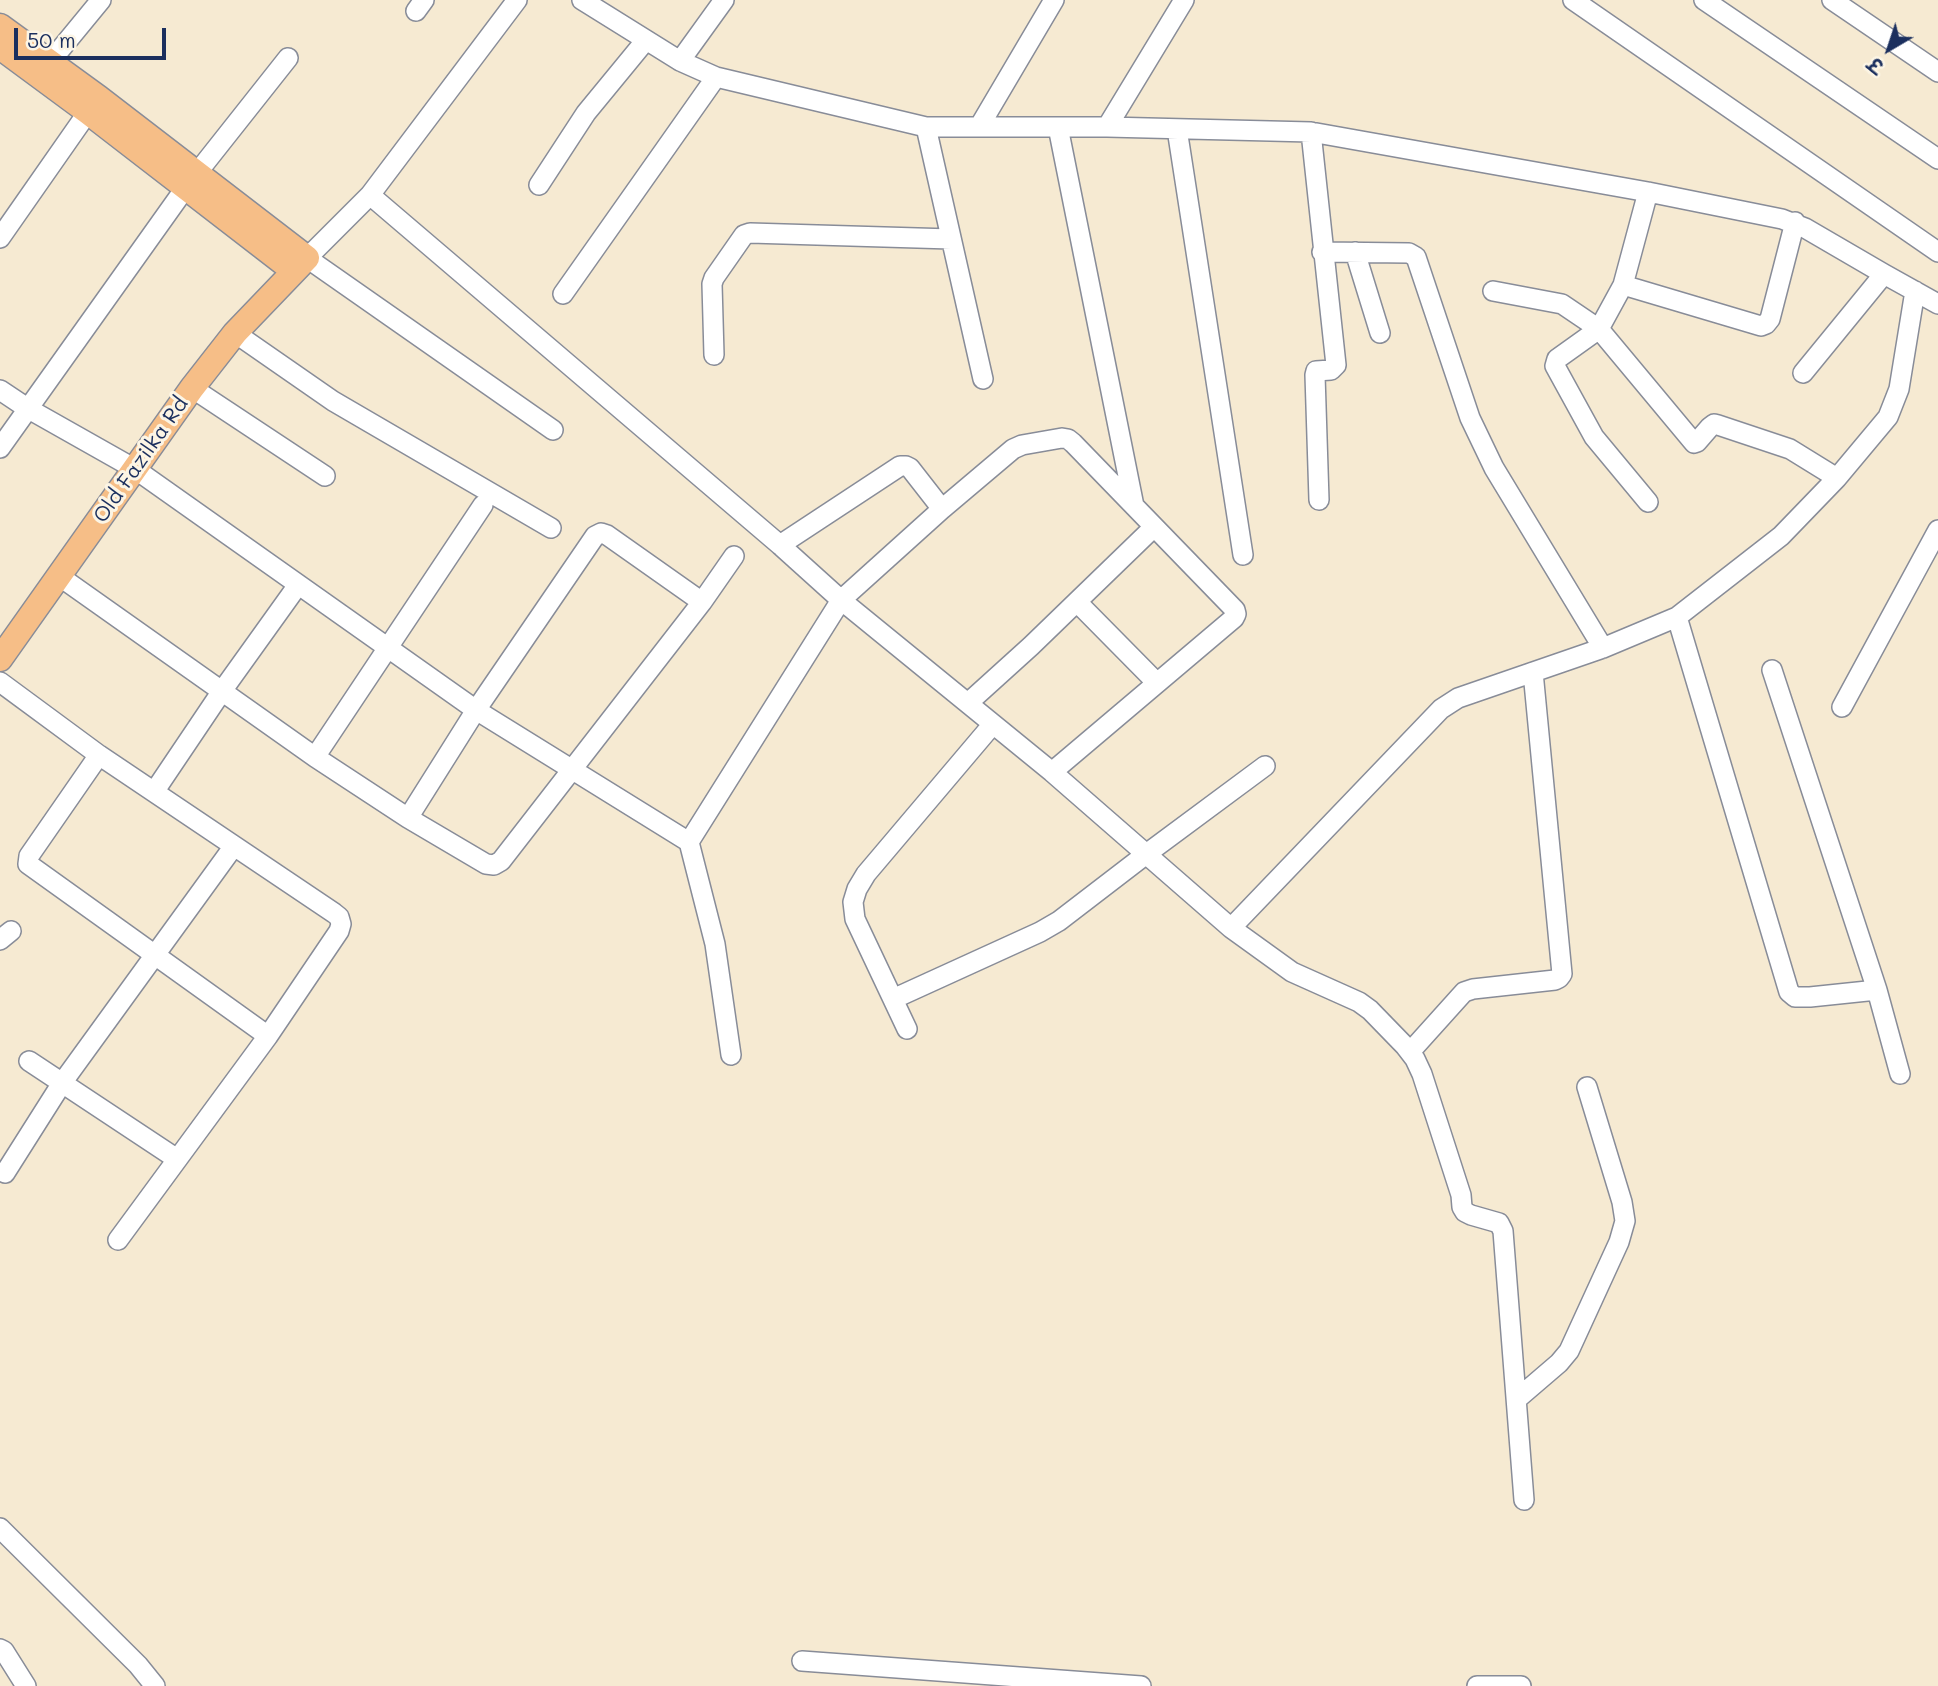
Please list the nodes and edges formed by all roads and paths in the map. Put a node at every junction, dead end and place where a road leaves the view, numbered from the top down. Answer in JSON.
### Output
{"nodes":[{"id":1,"x":101,"y":0,"type":"edge"},
{"id":2,"x":517,"y":0,"type":"edge"},
{"id":3,"x":582,"y":0,"type":"edge"},
{"id":4,"x":724,"y":0,"type":"edge"},
{"id":5,"x":1054,"y":0,"type":"edge"},
{"id":6,"x":1184,"y":0,"type":"edge"},
{"id":7,"x":1573,"y":0,"type":"edge"},
{"id":8,"x":1704,"y":0,"type":"edge"},
{"id":9,"x":1832,"y":0,"type":"edge"},
{"id":10,"x":0,"y":26,"type":"edge"},
{"id":11,"x":646,"y":40,"type":"junction"},
{"id":12,"x":0,"y":47,"type":"edge"},
{"id":13,"x":288,"y":58,"type":"dead end"},
{"id":14,"x":680,"y":61,"type":"junction"},
{"id":15,"x":50,"y":62,"type":"junction"},
{"id":16,"x":1938,"y":72,"type":"edge"},
{"id":17,"x":716,"y":77,"type":"junction"},
{"id":18,"x":104,"y":116,"type":"junction"},
{"id":19,"x":926,"y":127,"type":"junction"},
{"id":20,"x":979,"y":127,"type":"junction"},
{"id":21,"x":1058,"y":127,"type":"junction"},
{"id":22,"x":1107,"y":127,"type":"junction"},
{"id":23,"x":1177,"y":129,"type":"junction"},
{"id":24,"x":1311,"y":132,"type":"junction"},
{"id":25,"x":1938,"y":159,"type":"edge"},
{"id":26,"x":191,"y":180,"type":"junction"},
{"id":27,"x":539,"y":186,"type":"dead end"},
{"id":28,"x":1648,"y":192,"type":"junction"},
{"id":29,"x":370,"y":195,"type":"junction"},
{"id":30,"x":1795,"y":222,"type":"junction"},
{"id":31,"x":0,"y":238,"type":"edge"},
{"id":32,"x":951,"y":239,"type":"junction"},
{"id":33,"x":1322,"y":252,"type":"junction"},
{"id":34,"x":1355,"y":252,"type":"junction"},
{"id":35,"x":1938,"y":252,"type":"edge"},
{"id":36,"x":301,"y":264,"type":"junction"},
{"id":37,"x":1884,"y":274,"type":"junction"},
{"id":38,"x":1623,"y":285,"type":"junction"},
{"id":39,"x":1493,"y":291,"type":"dead end"},
{"id":40,"x":1915,"y":291,"type":"junction"},
{"id":41,"x":564,"y":294,"type":"dead end"},
{"id":42,"x":1938,"y":304,"type":"edge"},
{"id":43,"x":1599,"y":329,"type":"junction"},
{"id":44,"x":235,"y":333,"type":"junction"},
{"id":45,"x":1380,"y":333,"type":"dead end"},
{"id":46,"x":714,"y":355,"type":"dead end"},
{"id":47,"x":1803,"y":373,"type":"dead end"},
{"id":48,"x":983,"y":379,"type":"dead end"},
{"id":49,"x":192,"y":388,"type":"junction"},
{"id":50,"x":0,"y":390,"type":"edge"},
{"id":51,"x":27,"y":408,"type":"junction"},
{"id":52,"x":553,"y":430,"type":"dead end"},
{"id":53,"x":0,"y":448,"type":"edge"},
{"id":54,"x":135,"y":469,"type":"junction"},
{"id":55,"x":325,"y":476,"type":"dead end"},
{"id":56,"x":1837,"y":478,"type":"junction"},
{"id":57,"x":1318,"y":500,"type":"dead end"},
{"id":58,"x":1648,"y":502,"type":"dead end"},
{"id":59,"x":483,"y":505,"type":"dead end"},
{"id":60,"x":1134,"y":507,"type":"junction"},
{"id":61,"x":942,"y":509,"type":"junction"},
{"id":62,"x":1154,"y":527,"type":"junction"},
{"id":63,"x":551,"y":528,"type":"dead end"},
{"id":64,"x":1938,"y":530,"type":"edge"},
{"id":65,"x":780,"y":545,"type":"junction"},
{"id":66,"x":1243,"y":555,"type":"dead end"},
{"id":67,"x":734,"y":556,"type":"dead end"},
{"id":68,"x":59,"y":576,"type":"junction"},
{"id":69,"x":298,"y":584,"type":"junction"},
{"id":70,"x":841,"y":600,"type":"junction"},
{"id":71,"x":702,"y":602,"type":"junction"},
{"id":72,"x":1077,"y":602,"type":"junction"},
{"id":73,"x":1677,"y":617,"type":"junction"},
{"id":74,"x":388,"y":648,"type":"junction"},
{"id":75,"x":1603,"y":648,"type":"junction"},
{"id":76,"x":0,"y":659,"type":"edge"},
{"id":77,"x":1772,"y":670,"type":"dead end"},
{"id":78,"x":1533,"y":672,"type":"junction"},
{"id":79,"x":0,"y":682,"type":"edge"},
{"id":80,"x":1157,"y":683,"type":"junction"},
{"id":81,"x":222,"y":691,"type":"junction"},
{"id":82,"x":968,"y":704,"type":"junction"},
{"id":83,"x":1842,"y":708,"type":"dead end"},
{"id":84,"x":476,"y":710,"type":"junction"},
{"id":85,"x":993,"y":724,"type":"junction"},
{"id":86,"x":99,"y":755,"type":"junction"},
{"id":87,"x":315,"y":757,"type":"junction"},
{"id":88,"x":1265,"y":766,"type":"dead end"},
{"id":89,"x":573,"y":768,"type":"junction"},
{"id":90,"x":1052,"y":772,"type":"junction"},
{"id":91,"x":154,"y":792,"type":"junction"},
{"id":92,"x":408,"y":818,"type":"junction"},
{"id":93,"x":689,"y":842,"type":"junction"},
{"id":94,"x":234,"y":846,"type":"junction"},
{"id":95,"x":1145,"y":855,"type":"junction"},
{"id":96,"x":1231,"y":928,"type":"junction"},
{"id":97,"x":155,"y":954,"type":"junction"},
{"id":98,"x":1877,"y":990,"type":"junction"},
{"id":99,"x":893,"y":999,"type":"junction"},
{"id":100,"x":907,"y":1030,"type":"dead end"},
{"id":101,"x":268,"y":1036,"type":"junction"},
{"id":102,"x":1410,"y":1052,"type":"junction"},
{"id":103,"x":731,"y":1055,"type":"dead end"},
{"id":104,"x":29,"y":1061,"type":"dead end"},
{"id":105,"x":1900,"y":1074,"type":"dead end"},
{"id":106,"x":62,"y":1083,"type":"junction"},
{"id":107,"x":1587,"y":1087,"type":"dead end"},
{"id":108,"x":177,"y":1159,"type":"junction"},
{"id":109,"x":5,"y":1173,"type":"dead end"},
{"id":110,"x":118,"y":1240,"type":"dead end"},
{"id":111,"x":1517,"y":1399,"type":"junction"},
{"id":112,"x":1524,"y":1500,"type":"dead end"},
{"id":113,"x":0,"y":1528,"type":"edge"},
{"id":114,"x":0,"y":1649,"type":"edge"},
{"id":115,"x":802,"y":1661,"type":"dead end"},
{"id":116,"x":26,"y":1686,"type":"edge"},
{"id":117,"x":155,"y":1686,"type":"edge"},
{"id":118,"x":1141,"y":1686,"type":"edge"},
{"id":119,"x":1477,"y":1686,"type":"edge"},
{"id":120,"x":1521,"y":1686,"type":"edge"}],
"edges":[{"from":1,"to":15,"type":"street"},
{"from":2,"to":29,"type":"street"},
{"from":3,"to":11,"type":"street"},
{"from":4,"to":14,"type":"street"},
{"from":5,"to":20,"type":"street"},
{"from":6,"to":22,"type":"street"},
{"from":7,"to":35,"type":"street"},
{"from":8,"to":25,"type":"street"},
{"from":9,"to":16,"type":"street"},
{"from":10,"to":15,"type":"main road"},
{"from":11,"to":14,"type":"street"},
{"from":11,"to":27,"type":"street"},
{"from":12,"to":18,"type":"main road"},
{"from":13,"to":26,"type":"street"},
{"from":14,"to":17,"type":"street"},
{"from":15,"to":18,"type":"main road"},
{"from":17,"to":19,"type":"street"},
{"from":17,"to":41,"type":"street"},
{"from":18,"to":26,"type":"main road"},
{"from":18,"to":31,"type":"street"},
{"from":19,"to":20,"type":"street"},
{"from":19,"to":32,"type":"street"},
{"from":20,"to":21,"type":"street"},
{"from":21,"to":22,"type":"street"},
{"from":21,"to":60,"type":"street"},
{"from":22,"to":23,"type":"street"},
{"from":23,"to":24,"type":"street"},
{"from":23,"to":66,"type":"street"},
{"from":24,"to":28,"type":"street"},
{"from":24,"to":33,"type":"street"},
{"from":26,"to":36,"type":"main road"},
{"from":26,"to":51,"type":"street"},
{"from":28,"to":30,"type":"street"},
{"from":28,"to":38,"type":"street"},
{"from":29,"to":36,"type":"street"},
{"from":29,"to":65,"type":"street"},
{"from":30,"to":37,"type":"street"},
{"from":30,"to":38,"type":"street"},
{"from":32,"to":46,"type":"street"},
{"from":32,"to":48,"type":"street"},
{"from":33,"to":34,"type":"street"},
{"from":33,"to":57,"type":"street"},
{"from":34,"to":45,"type":"street"},
{"from":34,"to":75,"type":"street"},
{"from":36,"to":44,"type":"main road","name":"Old Fazilka Rd"},
{"from":36,"to":52,"type":"street"},
{"from":37,"to":40,"type":"street"},
{"from":37,"to":47,"type":"street"},
{"from":38,"to":43,"type":"street"},
{"from":39,"to":43,"type":"street"},
{"from":40,"to":42,"type":"street"},
{"from":40,"to":56,"type":"street"},
{"from":43,"to":56,"type":"street"},
{"from":43,"to":58,"type":"street"},
{"from":44,"to":49,"type":"main road","name":"Old Fazilka Rd"},
{"from":44,"to":63,"type":"street"},
{"from":49,"to":54,"type":"main road","name":"Old Fazilka Rd"},
{"from":49,"to":55,"type":"street"},
{"from":50,"to":51,"type":"street"},
{"from":51,"to":53,"type":"street"},
{"from":51,"to":54,"type":"street"},
{"from":54,"to":68,"type":"main road","name":"Old Fazilka Rd"},
{"from":54,"to":69,"type":"street"},
{"from":56,"to":73,"type":"street"},
{"from":59,"to":74,"type":"street"},
{"from":60,"to":61,"type":"street"},
{"from":60,"to":62,"type":"street"},
{"from":61,"to":65,"type":"street"},
{"from":61,"to":70,"type":"street"},
{"from":62,"to":72,"type":"street"},
{"from":62,"to":80,"type":"street"},
{"from":64,"to":83,"type":"street"},
{"from":65,"to":70,"type":"street"},
{"from":67,"to":71,"type":"street"},
{"from":68,"to":76,"type":"main road","name":"Old Fazilka Rd"},
{"from":68,"to":81,"type":"street"},
{"from":69,"to":74,"type":"street"},
{"from":69,"to":81,"type":"street"},
{"from":70,"to":82,"type":"street"},
{"from":70,"to":93,"type":"street"},
{"from":71,"to":84,"type":"street"},
{"from":71,"to":89,"type":"street"},
{"from":72,"to":80,"type":"street"},
{"from":72,"to":82,"type":"street"},
{"from":73,"to":75,"type":"street"},
{"from":73,"to":98,"type":"street"},
{"from":74,"to":84,"type":"street"},
{"from":74,"to":87,"type":"street"},
{"from":75,"to":78,"type":"street"},
{"from":77,"to":98,"type":"street"},
{"from":78,"to":96,"type":"street"},
{"from":78,"to":102,"type":"street"},
{"from":79,"to":86,"type":"street"},
{"from":80,"to":90,"type":"street"},
{"from":81,"to":87,"type":"street"},
{"from":81,"to":91,"type":"street"},
{"from":82,"to":85,"type":"street"},
{"from":84,"to":89,"type":"street"},
{"from":84,"to":92,"type":"street"},
{"from":85,"to":90,"type":"street"},
{"from":85,"to":99,"type":"street"},
{"from":86,"to":91,"type":"street"},
{"from":86,"to":97,"type":"street"},
{"from":87,"to":92,"type":"street"},
{"from":88,"to":95,"type":"street"},
{"from":89,"to":92,"type":"street"},
{"from":89,"to":93,"type":"street"},
{"from":90,"to":95,"type":"street"},
{"from":91,"to":94,"type":"street"},
{"from":93,"to":103,"type":"street"},
{"from":94,"to":97,"type":"street"},
{"from":94,"to":101,"type":"street"},
{"from":95,"to":96,"type":"street"},
{"from":95,"to":99,"type":"street"},
{"from":96,"to":102,"type":"street"},
{"from":97,"to":101,"type":"street"},
{"from":97,"to":106,"type":"street"},
{"from":98,"to":105,"type":"street"},
{"from":99,"to":100,"type":"street"},
{"from":101,"to":108,"type":"street"},
{"from":102,"to":111,"type":"street"},
{"from":104,"to":106,"type":"street"},
{"from":106,"to":108,"type":"street"},
{"from":106,"to":109,"type":"street"},
{"from":107,"to":111,"type":"street"},
{"from":108,"to":110,"type":"street"},
{"from":111,"to":112,"type":"street"},
{"from":113,"to":117,"type":"street"},
{"from":114,"to":116,"type":"street"},
{"from":115,"to":118,"type":"street"},
{"from":119,"to":120,"type":"street"}]}
